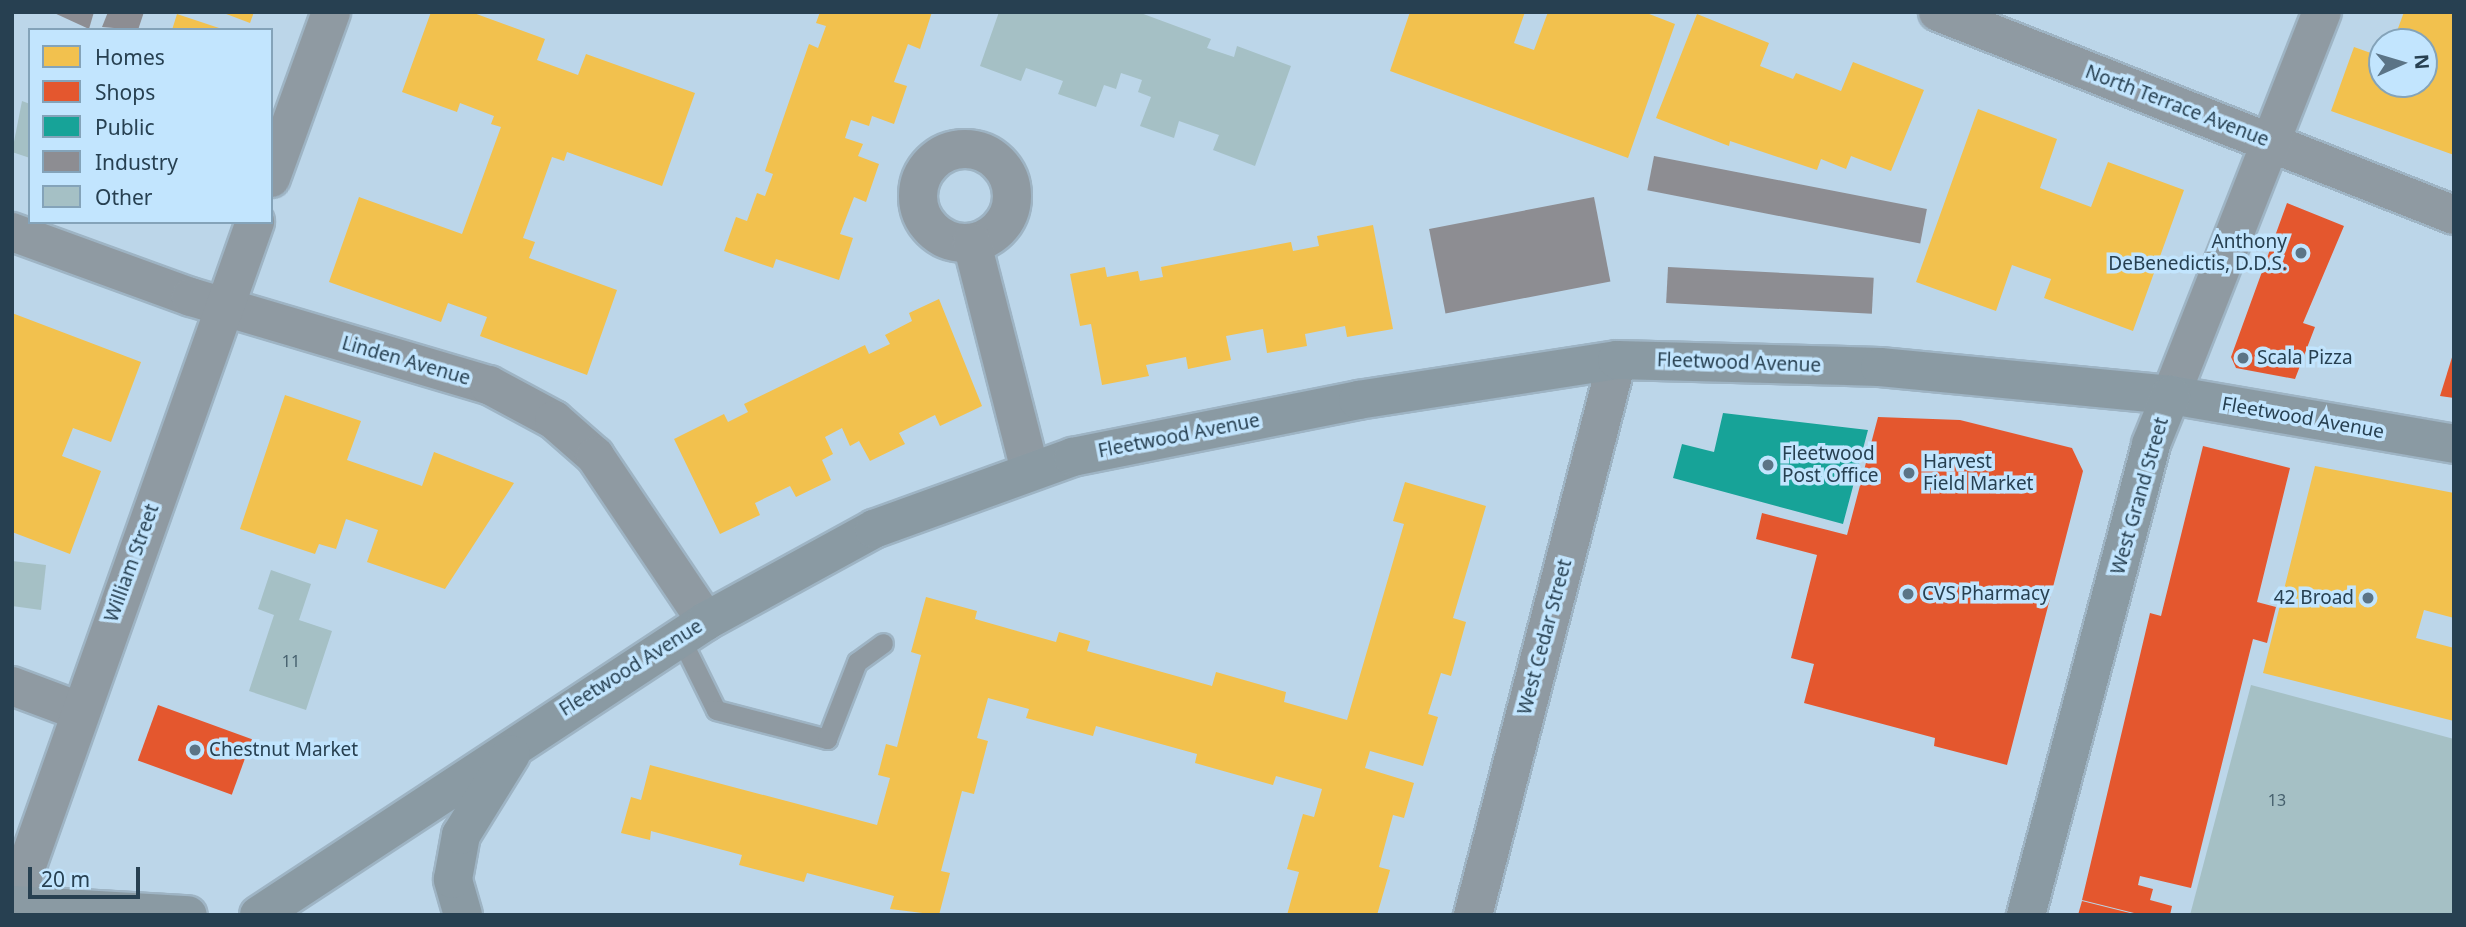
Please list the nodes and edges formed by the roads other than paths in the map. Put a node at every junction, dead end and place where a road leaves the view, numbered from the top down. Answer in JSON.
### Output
{"nodes":[{"id":1,"x":331,"y":12,"type":"edge"},
{"id":2,"x":1938,"y":12,"type":"edge"},
{"id":3,"x":2322,"y":12,"type":"edge"},
{"id":4,"x":2271,"y":141,"type":"junction"},
{"id":5,"x":273,"y":172,"type":"edge"},
{"id":6,"x":2454,"y":215,"type":"edge"},
{"id":7,"x":254,"y":224,"type":"edge"},
{"id":8,"x":12,"y":232,"type":"edge"},
{"id":9,"x":972,"y":243,"type":"dead end"},
{"id":10,"x":224,"y":308,"type":"junction"},
{"id":11,"x":1617,"y":360,"type":"junction"},
{"id":12,"x":2171,"y":395,"type":"junction"},
{"id":13,"x":2454,"y":444,"type":"edge"},
{"id":14,"x":1030,"y":471,"type":"junction"},
{"id":15,"x":693,"y":629,"type":"junction"},
{"id":16,"x":884,"y":643,"type":"dead end"},
{"id":17,"x":12,"y":686,"type":"edge"},
{"id":18,"x":79,"y":711,"type":"junction"},
{"id":19,"x":516,"y":747,"type":"junction"},
{"id":20,"x":12,"y":905,"type":"edge"},
{"id":21,"x":188,"y":915,"type":"edge"},
{"id":22,"x":260,"y":915,"type":"edge"},
{"id":23,"x":463,"y":915,"type":"edge"},
{"id":24,"x":1473,"y":915,"type":"edge"},
{"id":25,"x":2026,"y":915,"type":"edge"}],
"edges":[{"from":1,"to":5,"type":"street"},
{"from":2,"to":4,"type":"street","name":"North Terrace Avenue"},
{"from":3,"to":4,"type":"street","name":"West Grand Street"},
{"from":4,"to":6,"type":"street","name":"North Terrace Avenue"},
{"from":4,"to":12,"type":"street","name":"West Grand Street"},
{"from":7,"to":10,"type":"street","name":"William Street"},
{"from":8,"to":10,"type":"street","name":"Linden Avenue"},
{"from":9,"to":14,"type":"street"},
{"from":10,"to":15,"type":"street","name":"Linden Avenue"},
{"from":10,"to":18,"type":"street","name":"William Street"},
{"from":11,"to":12,"type":"street","name":"Fleetwood Avenue"},
{"from":11,"to":14,"type":"street","name":"Fleetwood Avenue"},
{"from":11,"to":24,"type":"street","name":"West Cedar Street"},
{"from":12,"to":13,"type":"street","name":"Fleetwood Avenue"},
{"from":12,"to":25,"type":"street","name":"West Grand Street"},
{"from":14,"to":15,"type":"street","name":"Fleetwood Avenue"},
{"from":15,"to":16,"type":"lane"},
{"from":15,"to":19,"type":"street","name":"Fleetwood Avenue"},
{"from":17,"to":18,"type":"street"},
{"from":18,"to":20,"type":"street","name":"William Street"},
{"from":19,"to":22,"type":"street","name":"Fleetwood Avenue"},
{"from":19,"to":23,"type":"street"},
{"from":20,"to":21,"type":"street"}]}
